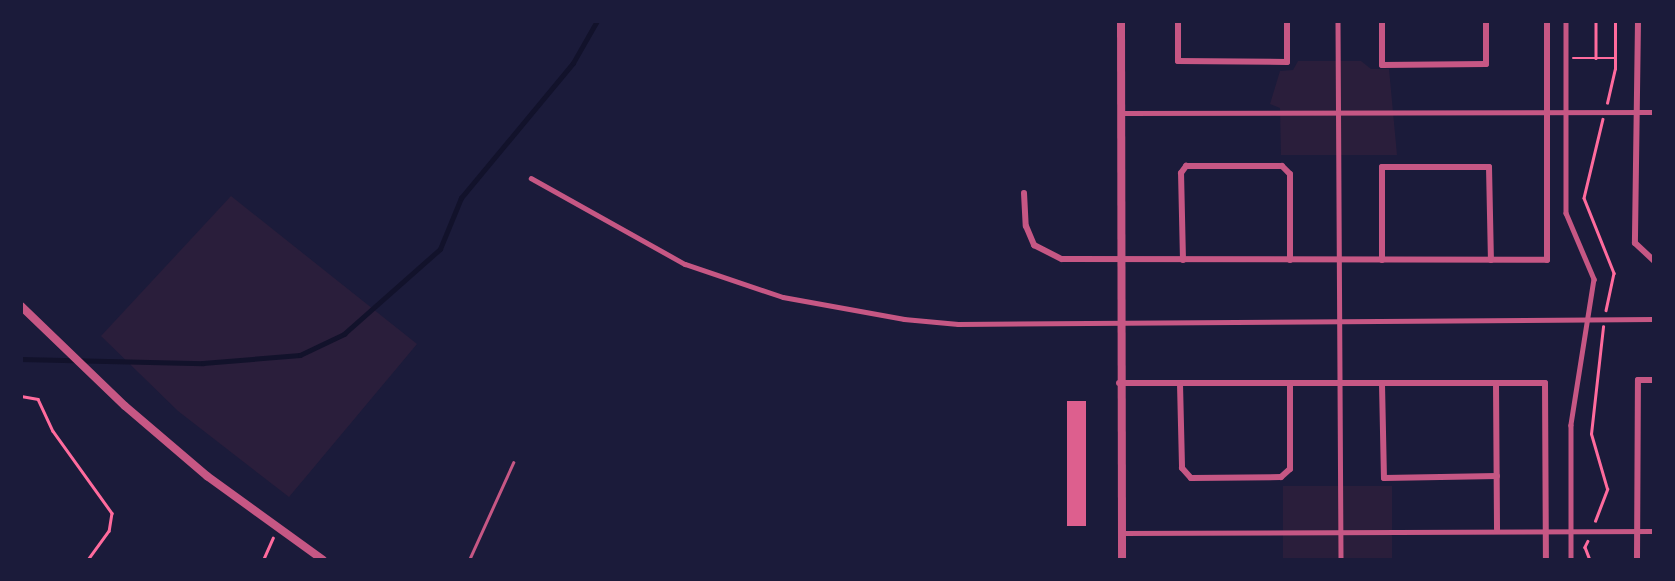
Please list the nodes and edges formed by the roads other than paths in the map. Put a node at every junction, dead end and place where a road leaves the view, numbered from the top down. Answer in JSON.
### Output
{"nodes":[{"id":1,"x":1121,"y":21,"type":"edge"},
{"id":2,"x":1178,"y":21,"type":"edge"},
{"id":3,"x":1287,"y":21,"type":"edge"},
{"id":4,"x":1338,"y":21,"type":"edge"},
{"id":5,"x":1382,"y":21,"type":"edge"},
{"id":6,"x":1486,"y":21,"type":"edge"},
{"id":7,"x":1547,"y":21,"type":"edge"},
{"id":8,"x":1566,"y":21,"type":"edge"},
{"id":9,"x":1638,"y":21,"type":"edge"},
{"id":10,"x":1337,"y":112,"type":"junction"},
{"id":11,"x":1120,"y":113,"type":"junction"},
{"id":12,"x":1547,"y":113,"type":"junction"},
{"id":13,"x":1566,"y":113,"type":"junction"},
{"id":14,"x":1637,"y":113,"type":"junction"},
{"id":15,"x":1654,"y":113,"type":"edge"},
{"id":16,"x":531,"y":178,"type":"dead end"},
{"id":17,"x":1024,"y":193,"type":"dead end"},
{"id":18,"x":1183,"y":260,"type":"junction"},
{"id":19,"x":1290,"y":260,"type":"junction"},
{"id":20,"x":1336,"y":260,"type":"junction"},
{"id":21,"x":1382,"y":260,"type":"junction"},
{"id":22,"x":1491,"y":260,"type":"junction"},
{"id":23,"x":1119,"y":261,"type":"junction"},
{"id":24,"x":1654,"y":261,"type":"edge"},
{"id":25,"x":21,"y":306,"type":"edge"},
{"id":26,"x":1336,"y":318,"type":"junction"},
{"id":27,"x":1587,"y":318,"type":"junction"},
{"id":28,"x":1654,"y":319,"type":"edge"},
{"id":29,"x":1119,"y":320,"type":"junction"},
{"id":30,"x":1654,"y":380,"type":"edge"},
{"id":31,"x":1119,"y":383,"type":"junction"},
{"id":32,"x":1496,"y":383,"type":"junction"},
{"id":33,"x":1180,"y":384,"type":"junction"},
{"id":34,"x":1290,"y":384,"type":"junction"},
{"id":35,"x":1341,"y":384,"type":"junction"},
{"id":36,"x":1382,"y":384,"type":"junction"},
{"id":37,"x":513,"y":463,"type":"dead end"},
{"id":38,"x":1497,"y":476,"type":"junction"},
{"id":39,"x":1497,"y":531,"type":"junction"},
{"id":40,"x":1546,"y":531,"type":"junction"},
{"id":41,"x":1571,"y":531,"type":"junction"},
{"id":42,"x":1637,"y":531,"type":"junction"},
{"id":43,"x":1654,"y":531,"type":"edge"},
{"id":44,"x":1341,"y":532,"type":"junction"},
{"id":45,"x":1122,"y":533,"type":"junction"},
{"id":46,"x":324,"y":560,"type":"edge"},
{"id":47,"x":469,"y":560,"type":"edge"},
{"id":48,"x":1122,"y":560,"type":"edge"},
{"id":49,"x":1341,"y":560,"type":"edge"},
{"id":50,"x":1546,"y":560,"type":"edge"},
{"id":51,"x":1571,"y":560,"type":"edge"},
{"id":52,"x":1637,"y":560,"type":"edge"}],
"edges":[{"from":1,"to":11,"type":"street"},
{"from":2,"to":3,"type":"street"},
{"from":4,"to":10,"type":"street"},
{"from":5,"to":6,"type":"street"},
{"from":7,"to":12,"type":"street"},
{"from":8,"to":13,"type":"street"},
{"from":9,"to":14,"type":"street"},
{"from":10,"to":11,"type":"street"},
{"from":10,"to":12,"type":"street"},
{"from":10,"to":20,"type":"street"},
{"from":11,"to":23,"type":"street"},
{"from":12,"to":13,"type":"street"},
{"from":12,"to":22,"type":"street"},
{"from":13,"to":14,"type":"street"},
{"from":13,"to":27,"type":"street"},
{"from":14,"to":15,"type":"street"},
{"from":14,"to":24,"type":"street"},
{"from":16,"to":29,"type":"street"},
{"from":17,"to":23,"type":"street"},
{"from":18,"to":19,"type":"street"},
{"from":18,"to":19,"type":"street"},
{"from":18,"to":23,"type":"street"},
{"from":19,"to":20,"type":"street"},
{"from":20,"to":21,"type":"street"},
{"from":20,"to":26,"type":"street"},
{"from":21,"to":22,"type":"street"},
{"from":21,"to":22,"type":"street"},
{"from":23,"to":29,"type":"street"},
{"from":25,"to":46,"type":"street"},
{"from":26,"to":27,"type":"street"},
{"from":26,"to":29,"type":"street"},
{"from":26,"to":35,"type":"street"},
{"from":27,"to":28,"type":"street"},
{"from":27,"to":41,"type":"street"},
{"from":29,"to":31,"type":"street"},
{"from":30,"to":42,"type":"street"},
{"from":31,"to":33,"type":"street"},
{"from":31,"to":45,"type":"street"},
{"from":32,"to":36,"type":"street"},
{"from":32,"to":38,"type":"street"},
{"from":32,"to":40,"type":"street"},
{"from":33,"to":34,"type":"street"},
{"from":33,"to":34,"type":"street"},
{"from":34,"to":35,"type":"street"},
{"from":35,"to":36,"type":"street"},
{"from":35,"to":44,"type":"street"},
{"from":36,"to":38,"type":"street"},
{"from":37,"to":47,"type":"lane"},
{"from":38,"to":39,"type":"street"},
{"from":39,"to":40,"type":"street"},
{"from":39,"to":44,"type":"street"},
{"from":40,"to":41,"type":"street"},
{"from":40,"to":50,"type":"street"},
{"from":41,"to":42,"type":"street"},
{"from":41,"to":51,"type":"street"},
{"from":42,"to":43,"type":"street"},
{"from":42,"to":52,"type":"street"},
{"from":44,"to":45,"type":"street"},
{"from":44,"to":49,"type":"street"},
{"from":45,"to":48,"type":"street"}]}
